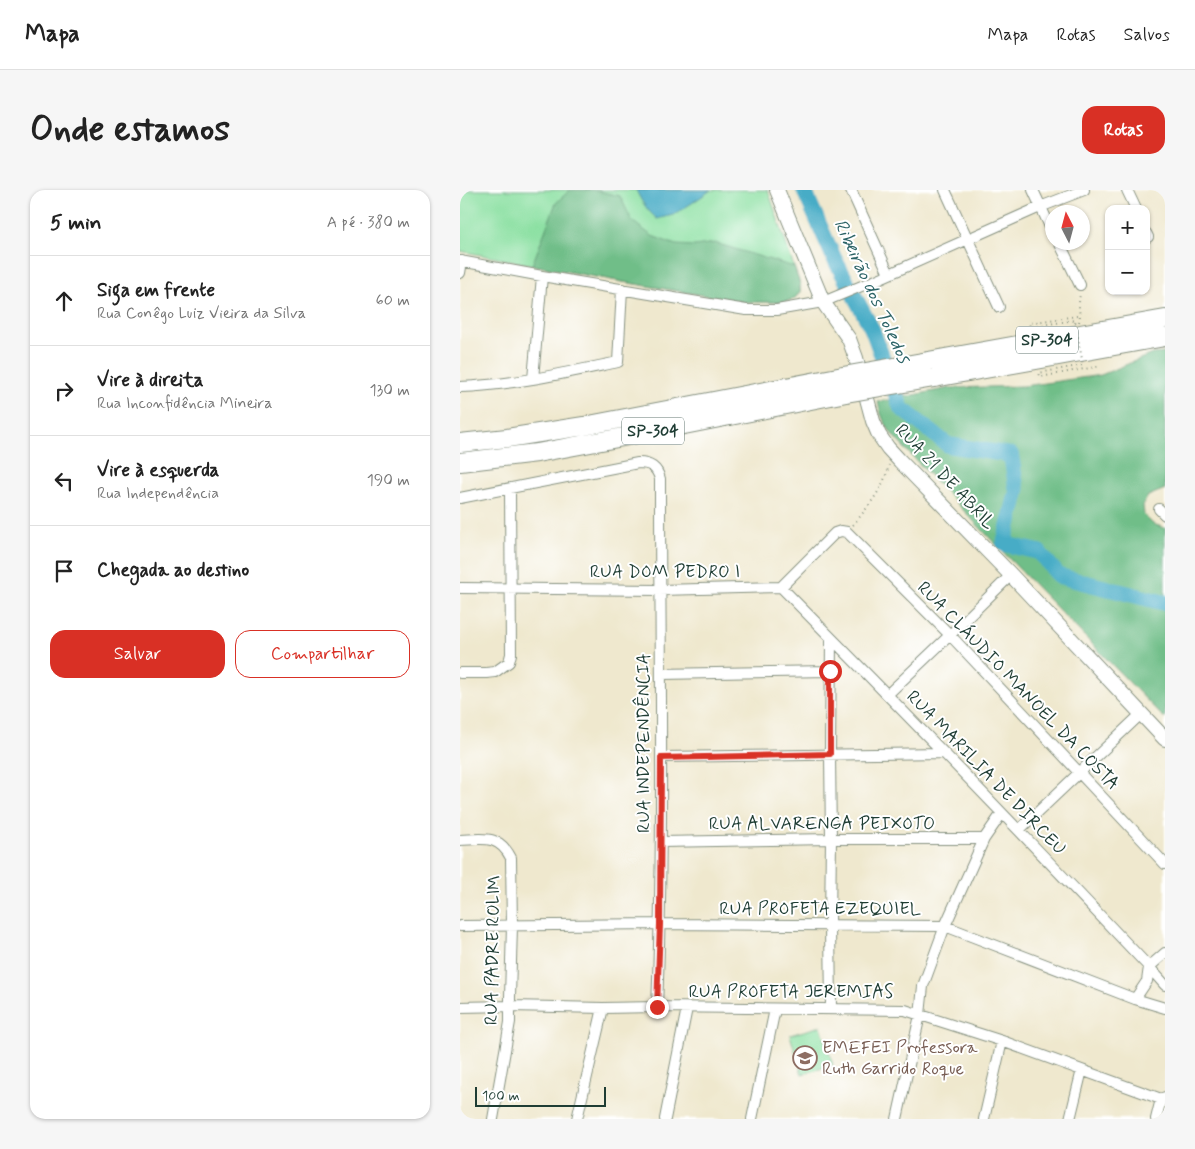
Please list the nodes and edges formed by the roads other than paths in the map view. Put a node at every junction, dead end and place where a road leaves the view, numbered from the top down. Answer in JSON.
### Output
{"nodes":[{"id":1,"x":777,"y":190,"type":"edge"},
{"id":2,"x":851,"y":190,"type":"edge"},
{"id":3,"x":944,"y":190,"type":"edge"},
{"id":4,"x":1033,"y":190,"type":"edge"},
{"id":5,"x":1084,"y":190,"type":"edge"},
{"id":6,"x":1128,"y":190,"type":"edge"},
{"id":7,"x":1134,"y":205,"type":"edge"},
{"id":8,"x":1040,"y":207,"type":"junction"},
{"id":9,"x":1045,"y":217,"type":"edge"},
{"id":10,"x":968,"y":238,"type":"junction"},
{"id":11,"x":1062,"y":250,"type":"edge"},
{"id":12,"x":461,"y":261,"type":"edge"},
{"id":13,"x":460,"y":273,"type":"edge"},
{"id":14,"x":889,"y":274,"type":"junction"},
{"id":15,"x":542,"y":276,"type":"junction"},
{"id":16,"x":1080,"y":285,"type":"road end"},
{"id":17,"x":622,"y":290,"type":"junction"},
{"id":18,"x":829,"y":299,"type":"junction"},
{"id":19,"x":999,"y":307,"type":"dead end"},
{"id":20,"x":1165,"y":319,"type":"edge"},
{"id":21,"x":1165,"y":337,"type":"edge"},
{"id":22,"x":533,"y":379,"type":"junction"},
{"id":23,"x":844,"y":385,"type":"junction"},
{"id":24,"x":460,"y":386,"type":"edge"},
{"id":25,"x":460,"y":443,"type":"edge"},
{"id":26,"x":460,"y":462,"type":"edge"},
{"id":27,"x":510,"y":489,"type":"junction"},
{"id":28,"x":460,"y":498,"type":"edge"},
{"id":29,"x":1011,"y":575,"type":"junction"},
{"id":30,"x":780,"y":587,"type":"junction"},
{"id":31,"x":460,"y":588,"type":"edge"},
{"id":32,"x":511,"y":588,"type":"junction"},
{"id":33,"x":660,"y":590,"type":"junction"},
{"id":34,"x":950,"y":636,"type":"junction"},
{"id":35,"x":831,"y":638,"type":"junction"},
{"id":36,"x":830,"y":671,"type":"junction"},
{"id":37,"x":460,"y":673,"type":"edge"},
{"id":38,"x":661,"y":674,"type":"junction"},
{"id":39,"x":888,"y":694,"type":"junction"},
{"id":40,"x":1141,"y":714,"type":"junction"},
{"id":41,"x":1165,"y":739,"type":"edge"},
{"id":42,"x":943,"y":753,"type":"junction"},
{"id":43,"x":830,"y":754,"type":"junction"},
{"id":44,"x":661,"y":758,"type":"junction"},
{"id":45,"x":1080,"y":773,"type":"junction"},
{"id":46,"x":1002,"y":813,"type":"junction"},
{"id":47,"x":1019,"y":830,"type":"junction"},
{"id":48,"x":831,"y":839,"type":"junction"},
{"id":49,"x":984,"y":839,"type":"junction"},
{"id":50,"x":460,"y":840,"type":"edge"},
{"id":51,"x":661,"y":842,"type":"junction"},
{"id":52,"x":1165,"y":864,"type":"edge"},
{"id":53,"x":660,"y":924,"type":"junction"},
{"id":54,"x":830,"y":925,"type":"junction"},
{"id":55,"x":460,"y":926,"type":"edge"},
{"id":56,"x":512,"y":926,"type":"junction"},
{"id":57,"x":945,"y":926,"type":"junction"},
{"id":58,"x":1165,"y":953,"type":"edge"},
{"id":59,"x":1149,"y":967,"type":"junction"},
{"id":60,"x":1165,"y":985,"type":"edge"},
{"id":61,"x":1135,"y":1000,"type":"junction"},
{"id":62,"x":510,"y":1006,"type":"junction"},
{"id":63,"x":460,"y":1007,"type":"edge"},
{"id":64,"x":657,"y":1007,"type":"junction"},
{"id":65,"x":603,"y":1008,"type":"junction"},
{"id":66,"x":687,"y":1008,"type":"junction"},
{"id":67,"x":1165,"y":1008,"type":"edge"},
{"id":68,"x":775,"y":1009,"type":"junction"},
{"id":69,"x":831,"y":1009,"type":"junction"},
{"id":70,"x":920,"y":1015,"type":"junction"},
{"id":71,"x":1002,"y":1041,"type":"junction"},
{"id":72,"x":1082,"y":1070,"type":"junction"},
{"id":73,"x":1163,"y":1098,"type":"edge"},
{"id":74,"x":492,"y":1119,"type":"edge"},
{"id":75,"x":577,"y":1119,"type":"edge"},
{"id":76,"x":665,"y":1119,"type":"edge"},
{"id":77,"x":752,"y":1119,"type":"edge"},
{"id":78,"x":897,"y":1119,"type":"edge"},
{"id":79,"x":984,"y":1119,"type":"edge"},
{"id":80,"x":1070,"y":1119,"type":"edge"},
{"id":81,"x":1156,"y":1119,"type":"edge"}],
"edges":[{"from":1,"to":18,"type":"street","name":"RUA 21 DE ABRIL"},
{"from":2,"to":14,"type":"street"},
{"from":3,"to":10,"type":"street"},
{"from":4,"to":8,"type":"street"},
{"from":5,"to":8,"type":"street"},
{"from":6,"to":7,"type":"street"},
{"from":8,"to":9,"type":"street"},
{"from":8,"to":10,"type":"street"},
{"from":10,"to":14,"type":"street"},
{"from":10,"to":19,"type":"street"},
{"from":11,"to":16,"type":"street"},
{"from":12,"to":13,"type":"street"},
{"from":12,"to":15,"type":"street"},
{"from":14,"to":18,"type":"street"},
{"from":15,"to":17,"type":"street"},
{"from":15,"to":22,"type":"street"},
{"from":17,"to":18,"type":"street"},
{"from":17,"to":22,"type":"street"},
{"from":18,"to":29,"type":"street","name":"RUA 21 DE ABRIL"},
{"from":20,"to":23,"type":"highway","number":"SP-304","bridge":true},
{"from":21,"to":23,"type":"highway","number":"SP-304","bridge":true},
{"from":22,"to":24,"type":"street"},
{"from":23,"to":25,"type":"highway","number":"SP-304"},
{"from":23,"to":26,"type":"highway","number":"SP-304"},
{"from":27,"to":28,"type":"street"},
{"from":27,"to":32,"type":"street"},
{"from":27,"to":33,"type":"street","name":"RUA INDEPENDÊNCIA"},
{"from":29,"to":34,"type":"street"},
{"from":29,"to":40,"type":"street","name":"RUA 21 DE ABRIL"},
{"from":30,"to":33,"type":"street","name":"RUA DOM PEDRO I"},
{"from":30,"to":34,"type":"street","name":"RUA CLÁUDIO MANOEL DA COSTA"},
{"from":30,"to":35,"type":"street","name":"RUA MARILIA DE DIRCEU"},
{"from":31,"to":32,"type":"street","name":"RUA DOM PEDRO I"},
{"from":32,"to":33,"type":"street","name":"RUA DOM PEDRO I"},
{"from":32,"to":37,"type":"street"},
{"from":33,"to":38,"type":"street","name":"RUA INDEPENDÊNCIA"},
{"from":34,"to":39,"type":"street"},
{"from":34,"to":45,"type":"street","name":"RUA CLÁUDIO MANOEL DA COSTA"},
{"from":35,"to":36,"type":"street"},
{"from":35,"to":39,"type":"street","name":"RUA MARILIA DE DIRCEU"},
{"from":36,"to":38,"type":"street"},
{"from":36,"to":43,"type":"street"},
{"from":38,"to":44,"type":"street","name":"RUA INDEPENDÊNCIA"},
{"from":39,"to":42,"type":"street","name":"RUA MARILIA DE DIRCEU"},
{"from":40,"to":41,"type":"street","name":"RUA 21 DE ABRIL"},
{"from":40,"to":45,"type":"street"},
{"from":42,"to":43,"type":"street"},
{"from":42,"to":46,"type":"street","name":"RUA MARILIA DE DIRCEU"},
{"from":43,"to":44,"type":"street"},
{"from":43,"to":48,"type":"street"},
{"from":44,"to":51,"type":"street","name":"RUA INDEPENDÊNCIA"},
{"from":45,"to":47,"type":"street"},
{"from":45,"to":52,"type":"street","name":"RUA CLÁUDIO MANOEL DA COSTA"},
{"from":46,"to":47,"type":"street","name":"RUA MARILIA DE DIRCEU"},
{"from":46,"to":49,"type":"street"},
{"from":47,"to":59,"type":"street","name":"RUA MARILIA DE DIRCEU"},
{"from":48,"to":49,"type":"street","name":"RUA ALVARENGA PEIXOTO"},
{"from":48,"to":51,"type":"street","name":"RUA ALVARENGA PEIXOTO"},
{"from":48,"to":54,"type":"street"},
{"from":49,"to":57,"type":"street"},
{"from":50,"to":56,"type":"street","name":"RUA PADRE ROLIM"},
{"from":51,"to":53,"type":"street","name":"RUA INDEPENDÊNCIA"},
{"from":53,"to":54,"type":"street","name":"RUA PROFETA EZEQUIEL"},
{"from":53,"to":56,"type":"street","name":"RUA PROFETA EZEQUIEL"},
{"from":53,"to":64,"type":"street","name":"RUA INDEPENDÊNCIA"},
{"from":54,"to":57,"type":"street","name":"RUA PROFETA EZEQUIEL"},
{"from":54,"to":69,"type":"street"},
{"from":55,"to":56,"type":"street","name":"RUA PROFETA EZEQUIEL"},
{"from":56,"to":62,"type":"street","name":"RUA PADRE ROLIM"},
{"from":57,"to":61,"type":"street","name":"RUA PROFETA EZEQUIEL"},
{"from":57,"to":70,"type":"street"},
{"from":58,"to":59,"type":"street"},
{"from":59,"to":60,"type":"street","name":"RUA MARILIA DE DIRCEU"},
{"from":59,"to":61,"type":"street"},
{"from":61,"to":67,"type":"street","name":"RUA PROFETA EZEQUIEL"},
{"from":62,"to":63,"type":"street","name":"RUA PROFETA JEREMIAS"},
{"from":62,"to":65,"type":"street","name":"RUA PROFETA JEREMIAS"},
{"from":62,"to":74,"type":"street","name":"RUA PADRE ROLIM"},
{"from":64,"to":65,"type":"street","name":"RUA PROFETA JEREMIAS"},
{"from":64,"to":66,"type":"street","name":"RUA PROFETA JEREMIAS"},
{"from":65,"to":75,"type":"street"},
{"from":66,"to":68,"type":"street","name":"RUA PROFETA JEREMIAS"},
{"from":66,"to":76,"type":"street"},
{"from":68,"to":69,"type":"street","name":"RUA PROFETA JEREMIAS"},
{"from":68,"to":77,"type":"street"},
{"from":69,"to":70,"type":"street","name":"RUA PROFETA JEREMIAS"},
{"from":70,"to":71,"type":"street","name":"RUA PROFETA JEREMIAS"},
{"from":70,"to":78,"type":"street"},
{"from":71,"to":72,"type":"street","name":"RUA PROFETA JEREMIAS"},
{"from":71,"to":79,"type":"street"},
{"from":72,"to":73,"type":"street","name":"RUA PROFETA JEREMIAS"},
{"from":72,"to":80,"type":"street"},
{"from":73,"to":81,"type":"street"}]}
